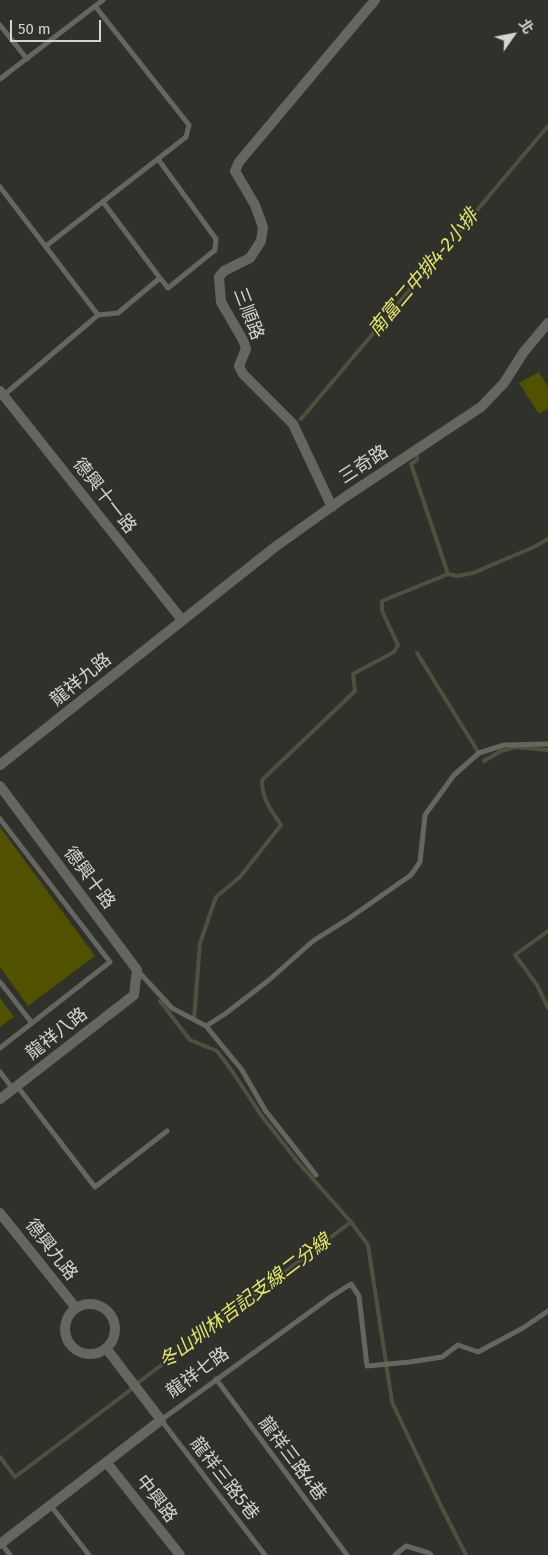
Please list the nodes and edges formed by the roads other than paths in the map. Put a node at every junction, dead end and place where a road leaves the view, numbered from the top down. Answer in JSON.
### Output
{"nodes":[{"id":1,"x":103,"y":0,"type":"edge"},
{"id":2,"x":375,"y":0,"type":"edge"},
{"id":3,"x":96,"y":6,"type":"junction"},
{"id":4,"x":0,"y":25,"type":"edge"},
{"id":5,"x":27,"y":59,"type":"junction"},
{"id":6,"x":0,"y":79,"type":"edge"},
{"id":7,"x":158,"y":159,"type":"junction"},
{"id":8,"x":0,"y":187,"type":"edge"},
{"id":9,"x":103,"y":202,"type":"junction"},
{"id":10,"x":46,"y":246,"type":"junction"},
{"id":11,"x":160,"y":278,"type":"junction"},
{"id":12,"x":98,"y":315,"type":"junction"},
{"id":13,"x":548,"y":323,"type":"edge"},
{"id":14,"x":2,"y":393,"type":"edge"},
{"id":15,"x":332,"y":507,"type":"junction"},
{"id":16,"x":182,"y":620,"type":"junction"},
{"id":17,"x":548,"y":744,"type":"edge"},
{"id":18,"x":0,"y":765,"type":"edge"},
{"id":19,"x":0,"y":786,"type":"edge"},
{"id":20,"x":0,"y":819,"type":"edge"},
{"id":21,"x":137,"y":970,"type":"junction"},
{"id":22,"x":0,"y":982,"type":"edge"},
{"id":23,"x":32,"y":1023,"type":"junction"},
{"id":24,"x":206,"y":1026,"type":"junction"},
{"id":25,"x":0,"y":1048,"type":"edge"},
{"id":26,"x":0,"y":1072,"type":"edge"},
{"id":27,"x":15,"y":1088,"type":"junction"},
{"id":28,"x":0,"y":1099,"type":"edge"},
{"id":29,"x":167,"y":1131,"type":"dead end"},
{"id":30,"x":316,"y":1175,"type":"dead end"},
{"id":31,"x":0,"y":1213,"type":"edge"},
{"id":32,"x":76,"y":1308,"type":"junction"},
{"id":33,"x":548,"y":1311,"type":"edge"},
{"id":34,"x":106,"y":1348,"type":"junction"},
{"id":35,"x":216,"y":1379,"type":"junction"},
{"id":36,"x":161,"y":1420,"type":"junction"},
{"id":37,"x":107,"y":1463,"type":"junction"},
{"id":38,"x":51,"y":1506,"type":"junction"},
{"id":39,"x":1,"y":1544,"type":"edge"},
{"id":40,"x":10,"y":1555,"type":"edge"},
{"id":41,"x":89,"y":1555,"type":"edge"},
{"id":42,"x":180,"y":1555,"type":"edge"},
{"id":43,"x":265,"y":1555,"type":"edge"},
{"id":44,"x":347,"y":1555,"type":"edge"},
{"id":45,"x":395,"y":1555,"type":"edge"},
{"id":46,"x":431,"y":1555,"type":"edge"}],
"edges":[{"from":1,"to":3,"type":"lane"},
{"from":2,"to":15,"type":"street","name":"三順路"},
{"from":3,"to":5,"type":"lane"},
{"from":3,"to":7,"type":"lane"},
{"from":4,"to":5,"type":"lane"},
{"from":5,"to":6,"type":"lane"},
{"from":7,"to":9,"type":"lane"},
{"from":7,"to":11,"type":"lane"},
{"from":8,"to":10,"type":"lane"},
{"from":9,"to":10,"type":"lane"},
{"from":9,"to":11,"type":"lane"},
{"from":10,"to":12,"type":"lane"},
{"from":11,"to":12,"type":"lane"},
{"from":12,"to":14,"type":"lane"},
{"from":13,"to":15,"type":"street","name":"三奇路"},
{"from":14,"to":16,"type":"street","name":"德興十一路"},
{"from":15,"to":16,"type":"street","name":"三奇路"},
{"from":16,"to":18,"type":"street","name":"龍祥九路"},
{"from":17,"to":24,"type":"lane"},
{"from":19,"to":21,"type":"street","name":"德興十路"},
{"from":20,"to":23,"type":"lane"},
{"from":21,"to":24,"type":"lane"},
{"from":21,"to":27,"type":"street","name":"龍祥八路"},
{"from":22,"to":23,"type":"lane"},
{"from":23,"to":25,"type":"lane"},
{"from":24,"to":30,"type":"lane"},
{"from":26,"to":27,"type":"lane"},
{"from":27,"to":28,"type":"street","name":"龍祥八路"},
{"from":27,"to":29,"type":"lane"},
{"from":31,"to":32,"type":"street","name":"德興九路"},
{"from":32,"to":34,"type":"street","name":"德興九路"},
{"from":32,"to":34,"type":"street","name":"德興九路"},
{"from":33,"to":35,"type":"lane","name":"龍祥七路"},
{"from":34,"to":36,"type":"street"},
{"from":35,"to":36,"type":"lane","name":"龍祥七路"},
{"from":35,"to":44,"type":"lane","name":"龍祥三路4巷"},
{"from":36,"to":37,"type":"street","name":"龍祥七路"},
{"from":36,"to":43,"type":"lane","name":"龍祥三路5巷"},
{"from":37,"to":38,"type":"street","name":"龍祥七路"},
{"from":37,"to":42,"type":"street","name":"中興路"},
{"from":38,"to":39,"type":"street","name":"龍祥七路"},
{"from":38,"to":41,"type":"lane"},
{"from":39,"to":40,"type":"lane"},
{"from":45,"to":46,"type":"lane"}]}
